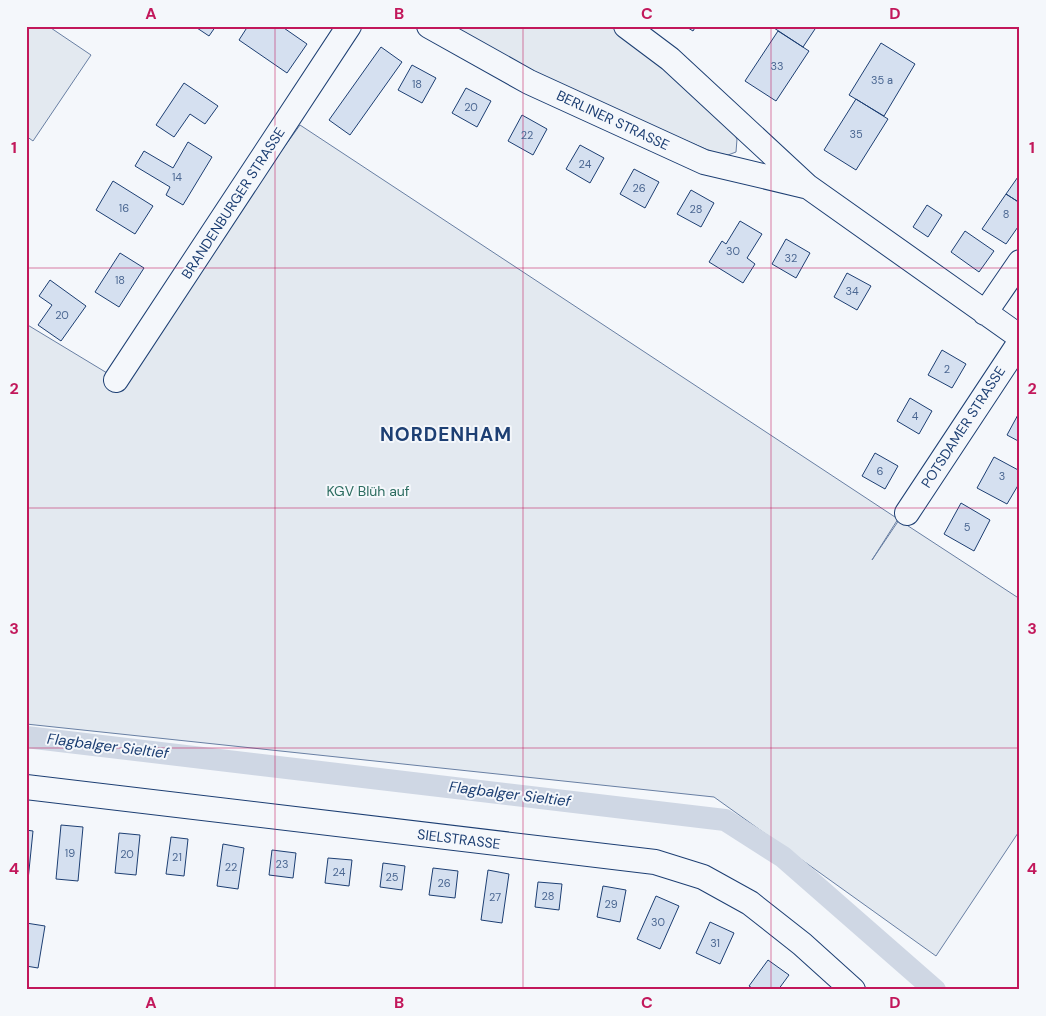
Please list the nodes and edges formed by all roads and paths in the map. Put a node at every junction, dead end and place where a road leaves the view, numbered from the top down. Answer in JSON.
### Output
{"nodes":[{"id":1,"x":349,"y":26,"type":"edge"},
{"id":2,"x":429,"y":26,"type":"edge"},
{"id":3,"x":626,"y":26,"type":"edge"},
{"id":4,"x":807,"y":186,"type":"junction"},
{"id":5,"x":1020,"y":262,"type":"edge"},
{"id":6,"x":985,"y":313,"type":"junction"},
{"id":7,"x":1020,"y":337,"type":"edge"},
{"id":8,"x":1020,"y":342,"type":"edge"},
{"id":9,"x":116,"y":380,"type":"dead end"},
{"id":10,"x":907,"y":513,"type":"dead end"},
{"id":11,"x":26,"y":787,"type":"edge"},
{"id":12,"x":853,"y":990,"type":"edge"}],
"edges":[{"from":1,"to":9,"type":"street","name":"BRANDENBURGER STRASSE"},
{"from":2,"to":4,"type":"street","name":"BERLINER STRASSE"},
{"from":3,"to":4,"type":"street","name":"BERLINER STRASSE"},
{"from":4,"to":6,"type":"street","name":"BERLINER STRASSE"},
{"from":5,"to":6,"type":"street"},
{"from":6,"to":7,"type":"street","name":"BERLINER STRASSE"},
{"from":8,"to":10,"type":"street","name":"POTSDAMER STRASSE"},
{"from":11,"to":12,"type":"street","name":"SIELSTRASSE"}]}
